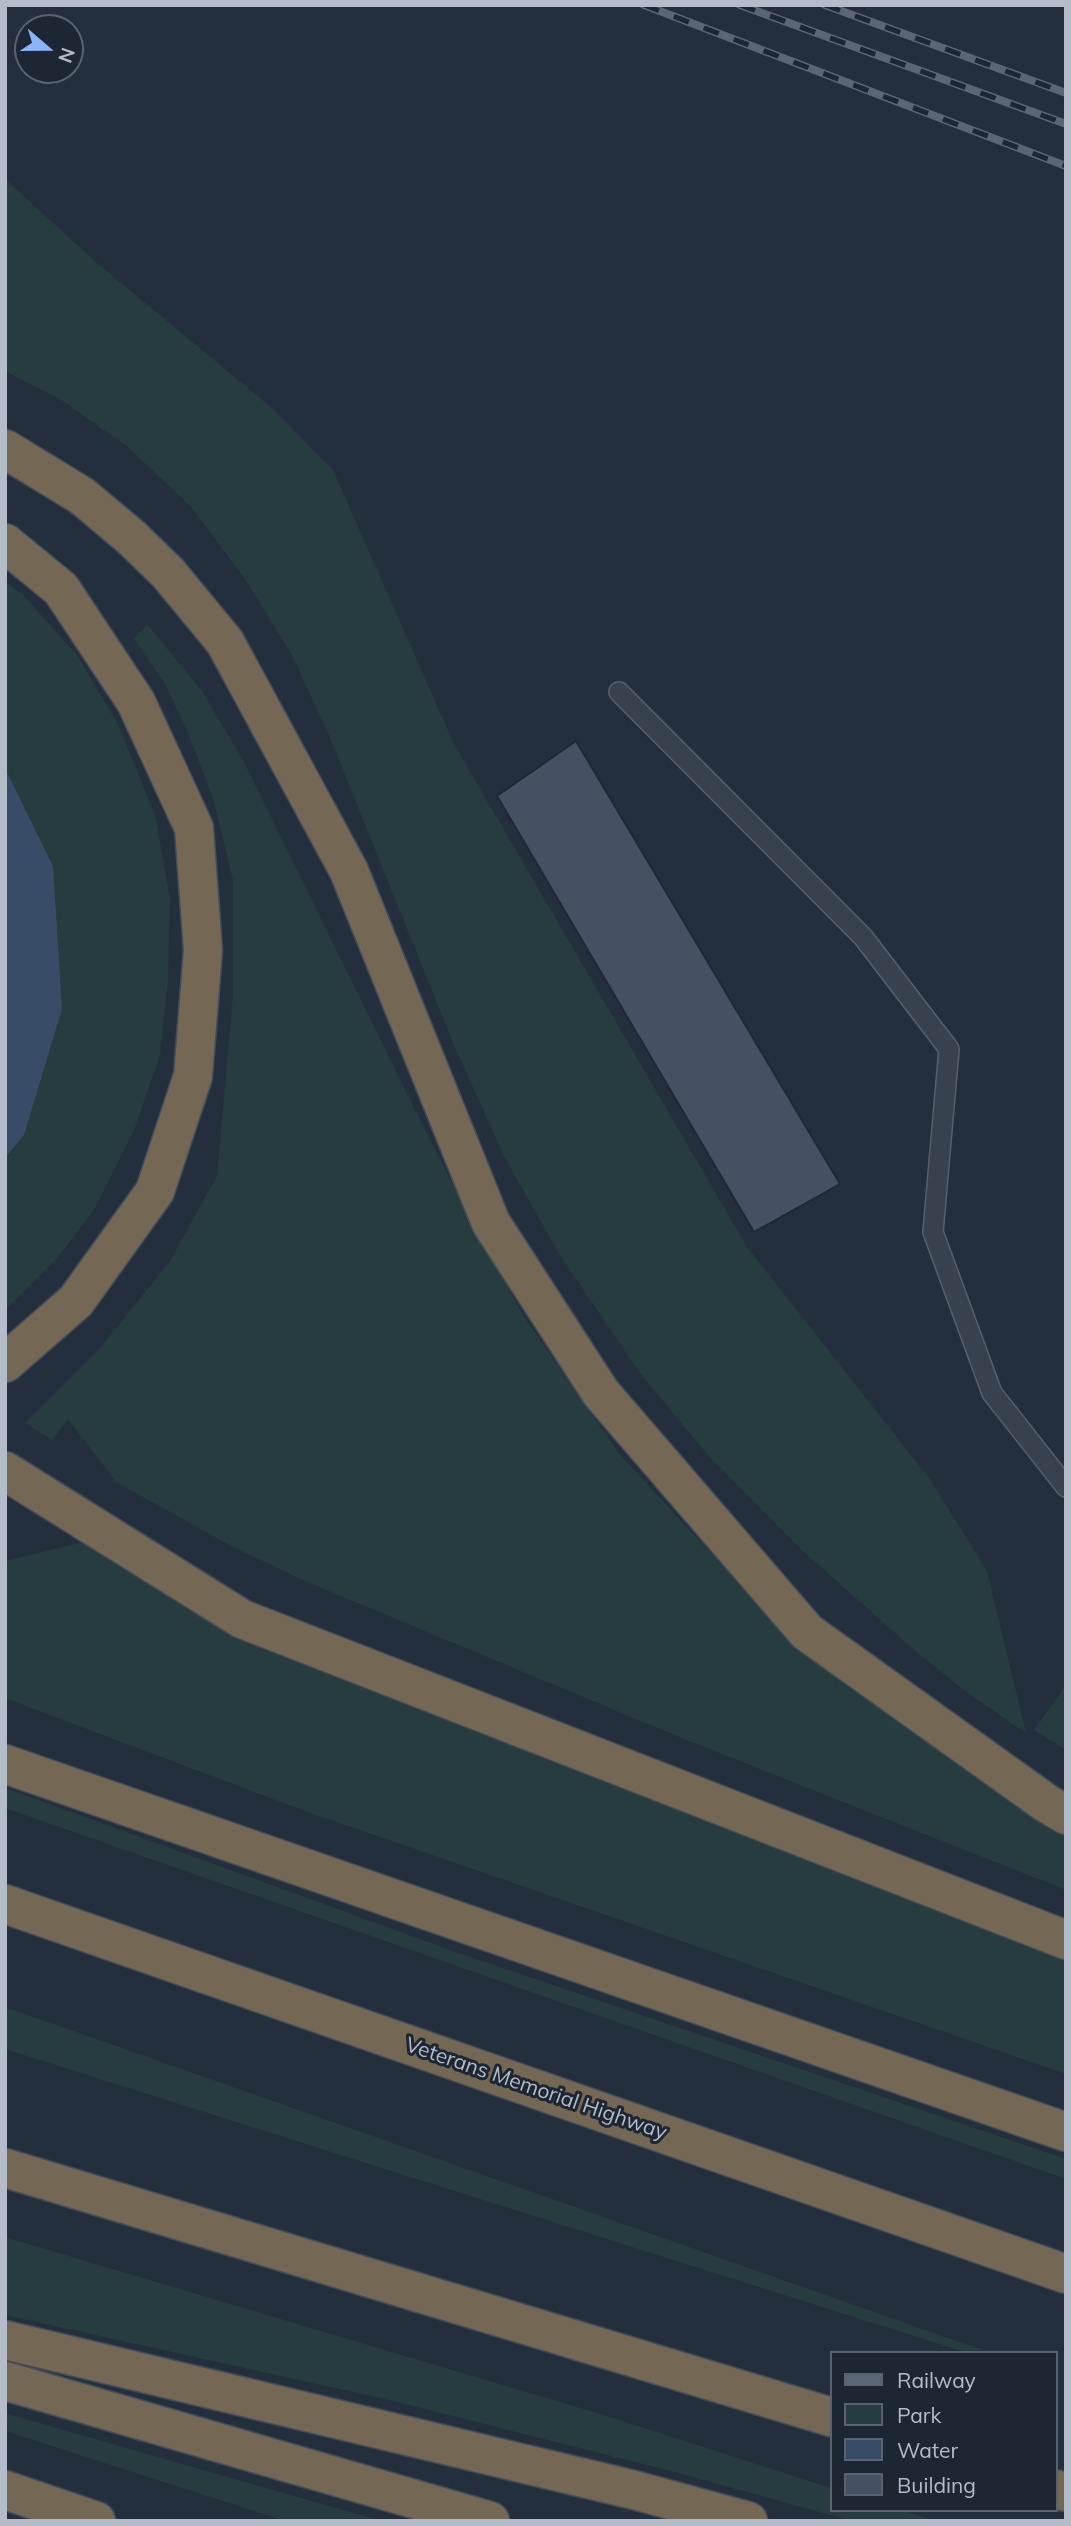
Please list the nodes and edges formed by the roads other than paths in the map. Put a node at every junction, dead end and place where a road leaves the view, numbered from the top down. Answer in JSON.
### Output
{"nodes":[{"id":1,"x":5,"y":449,"type":"edge"},
{"id":2,"x":5,"y":543,"type":"edge"},
{"id":3,"x":620,"y":692,"type":"dead end"},
{"id":4,"x":5,"y":1363,"type":"edge"},
{"id":5,"x":5,"y":1471,"type":"edge"},
{"id":6,"x":1066,"y":1487,"type":"edge"},
{"id":7,"x":5,"y":1764,"type":"edge"},
{"id":8,"x":1066,"y":1815,"type":"edge"},
{"id":9,"x":5,"y":1904,"type":"edge"},
{"id":10,"x":1066,"y":1940,"type":"edge"},
{"id":11,"x":1066,"y":2132,"type":"edge"},
{"id":12,"x":5,"y":2168,"type":"edge"},
{"id":13,"x":1066,"y":2274,"type":"edge"},
{"id":14,"x":5,"y":2340,"type":"edge"},
{"id":15,"x":5,"y":2381,"type":"edge"},
{"id":16,"x":830,"y":2417,"type":"edge"},
{"id":17,"x":5,"y":2490,"type":"edge"},
{"id":18,"x":96,"y":2521,"type":"edge"},
{"id":19,"x":490,"y":2521,"type":"edge"},
{"id":20,"x":748,"y":2521,"type":"edge"}],
"edges":[{"from":1,"to":8,"type":"highway"},
{"from":2,"to":4,"type":"highway"},
{"from":3,"to":6,"type":"lane"},
{"from":5,"to":10,"type":"highway"},
{"from":7,"to":11,"type":"highway"},
{"from":9,"to":13,"type":"highway","name":"Veterans Memorial Highway"},
{"from":12,"to":16,"type":"highway"},
{"from":14,"to":20,"type":"highway"},
{"from":15,"to":19,"type":"highway"},
{"from":17,"to":18,"type":"highway"}]}
